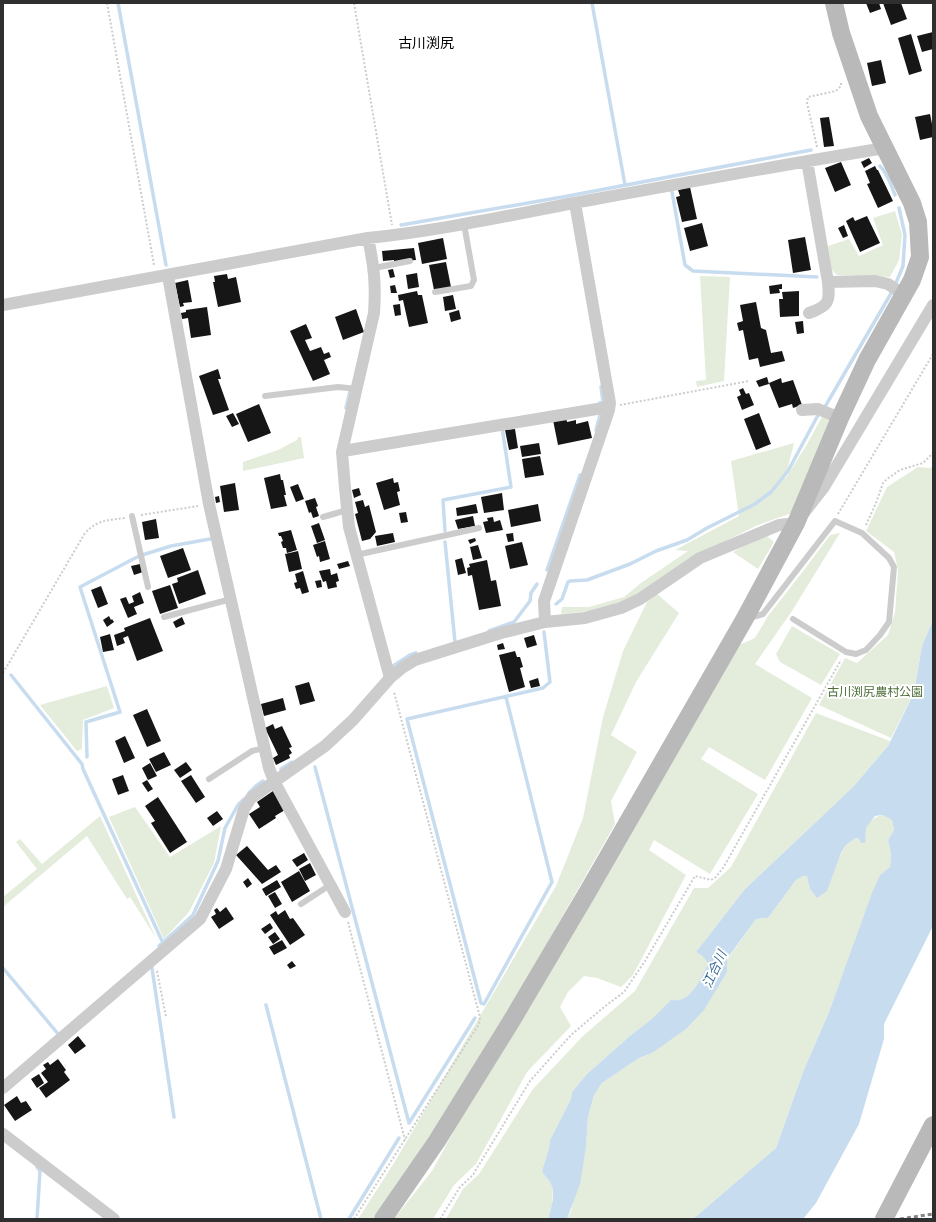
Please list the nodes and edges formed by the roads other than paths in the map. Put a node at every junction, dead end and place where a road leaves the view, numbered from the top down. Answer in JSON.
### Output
{"nodes":[{"id":1,"x":834,"y":3,"type":"edge"},
{"id":2,"x":885,"y":148,"type":"junction"},
{"id":3,"x":807,"y":161,"type":"junction"},
{"id":4,"x":575,"y":203,"type":"junction"},
{"id":5,"x":464,"y":224,"type":"junction"},
{"id":6,"x":368,"y":238,"type":"junction"},
{"id":7,"x":410,"y":261,"type":"dead end"},
{"id":8,"x":374,"y":268,"type":"junction"},
{"id":9,"x":162,"y":277,"type":"junction"},
{"id":10,"x":828,"y":282,"type":"junction"},
{"id":11,"x":435,"y":292,"type":"dead end"},
{"id":12,"x":902,"y":294,"type":"junction"},
{"id":13,"x":933,"y":305,"type":"edge"},
{"id":14,"x":3,"y":306,"type":"edge"},
{"id":15,"x":809,"y":313,"type":"dead end"},
{"id":16,"x":357,"y":389,"type":"junction"},
{"id":17,"x":265,"y":396,"type":"dead end"},
{"id":18,"x":604,"y":408,"type":"junction"},
{"id":19,"x":802,"y":410,"type":"dead end"},
{"id":20,"x":829,"y":413,"type":"junction"},
{"id":21,"x":343,"y":451,"type":"junction"},
{"id":22,"x":347,"y":510,"type":"junction"},
{"id":23,"x":132,"y":516,"type":"road end"},
{"id":24,"x":323,"y":517,"type":"dead end"},
{"id":25,"x":796,"y":523,"type":"junction"},
{"id":26,"x":479,"y":528,"type":"dead end"},
{"id":27,"x":356,"y":555,"type":"junction"},
{"id":28,"x":148,"y":587,"type":"dead end"},
{"id":29,"x":231,"y":599,"type":"junction"},
{"id":30,"x":164,"y":617,"type":"dead end"},
{"id":31,"x":793,"y":619,"type":"dead end"},
{"id":32,"x":744,"y":620,"type":"junction"},
{"id":33,"x":545,"y":622,"type":"junction"},
{"id":34,"x":390,"y":678,"type":"junction"},
{"id":35,"x":264,"y":748,"type":"junction"},
{"id":36,"x":209,"y":780,"type":"dead end"},
{"id":37,"x":274,"y":781,"type":"junction"},
{"id":38,"x":330,"y":885,"type":"junction"},
{"id":39,"x":301,"y":904,"type":"dead end"},
{"id":40,"x":345,"y":912,"type":"road end"},
{"id":41,"x":3,"y":1088,"type":"edge"},
{"id":42,"x":933,"y":1125,"type":"edge"},
{"id":43,"x":3,"y":1134,"type":"edge"},
{"id":44,"x":114,"y":1219,"type":"edge"},
{"id":45,"x":383,"y":1219,"type":"edge"},
{"id":46,"x":884,"y":1219,"type":"edge"}],
"edges":[{"from":1,"to":2,"type":"street"},
{"from":2,"to":3,"type":"street"},
{"from":2,"to":12,"type":"street"},
{"from":3,"to":4,"type":"street"},
{"from":3,"to":10,"type":"street"},
{"from":4,"to":5,"type":"street"},
{"from":4,"to":18,"type":"street"},
{"from":5,"to":6,"type":"street"},
{"from":5,"to":11,"type":"lane"},
{"from":6,"to":8,"type":"street"},
{"from":6,"to":9,"type":"street"},
{"from":7,"to":8,"type":"lane"},
{"from":8,"to":16,"type":"street"},
{"from":9,"to":14,"type":"street"},
{"from":9,"to":29,"type":"street"},
{"from":10,"to":12,"type":"street"},
{"from":10,"to":15,"type":"street"},
{"from":12,"to":20,"type":"street"},
{"from":13,"to":25,"type":"street"},
{"from":16,"to":17,"type":"lane"},
{"from":16,"to":21,"type":"street"},
{"from":18,"to":21,"type":"street"},
{"from":18,"to":33,"type":"street"},
{"from":19,"to":20,"type":"street"},
{"from":20,"to":25,"type":"street"},
{"from":21,"to":22,"type":"street"},
{"from":22,"to":24,"type":"lane"},
{"from":22,"to":27,"type":"street"},
{"from":23,"to":28,"type":"lane"},
{"from":25,"to":32,"type":"street"},
{"from":25,"to":33,"type":"street"},
{"from":26,"to":27,"type":"lane"},
{"from":27,"to":34,"type":"street"},
{"from":29,"to":30,"type":"lane"},
{"from":29,"to":35,"type":"street"},
{"from":31,"to":32,"type":"lane"},
{"from":32,"to":45,"type":"street"},
{"from":33,"to":34,"type":"street"},
{"from":34,"to":37,"type":"street"},
{"from":35,"to":36,"type":"lane"},
{"from":35,"to":37,"type":"street"},
{"from":37,"to":38,"type":"street"},
{"from":37,"to":41,"type":"street"},
{"from":38,"to":39,"type":"lane"},
{"from":38,"to":40,"type":"street"},
{"from":42,"to":46,"type":"street"},
{"from":43,"to":44,"type":"street"}]}
